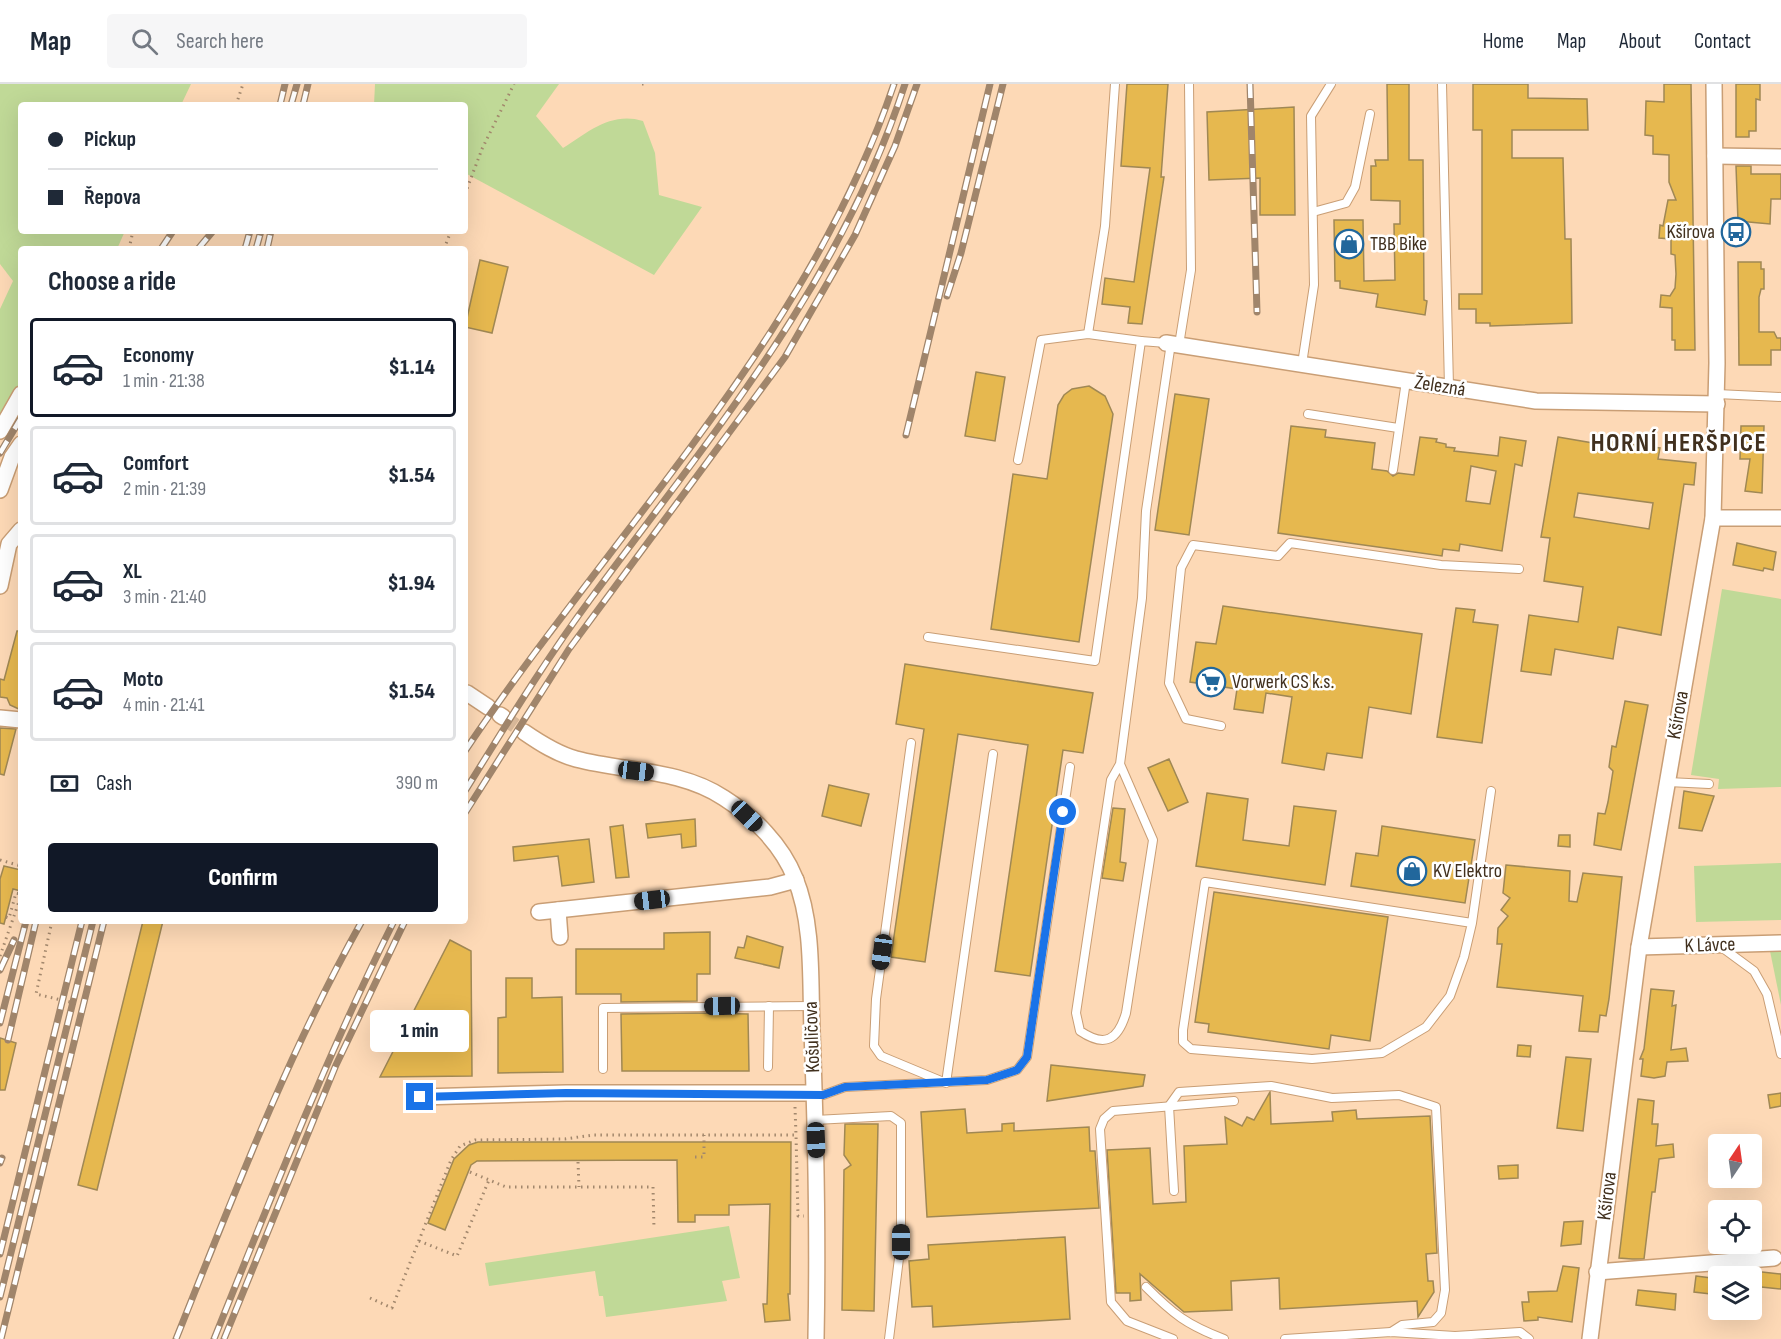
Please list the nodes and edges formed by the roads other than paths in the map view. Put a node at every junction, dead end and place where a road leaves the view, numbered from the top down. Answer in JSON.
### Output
{"nodes":[{"id":1,"x":1115,"y":84,"type":"edge"},
{"id":2,"x":1189,"y":84,"type":"edge"},
{"id":3,"x":1331,"y":84,"type":"edge"},
{"id":4,"x":1442,"y":84,"type":"edge"},
{"id":5,"x":1714,"y":84,"type":"edge"},
{"id":6,"x":1370,"y":114,"type":"dead end"},
{"id":7,"x":1715,"y":156,"type":"junction"},
{"id":8,"x":1781,"y":157,"type":"edge"},
{"id":9,"x":1313,"y":212,"type":"junction"},
{"id":10,"x":1088,"y":334,"type":"junction"},
{"id":11,"x":1141,"y":341,"type":"junction"},
{"id":12,"x":1172,"y":343,"type":"junction"},
{"id":13,"x":1302,"y":364,"type":"junction"},
{"id":14,"x":1406,"y":381,"type":"junction"},
{"id":15,"x":1449,"y":387,"type":"junction"},
{"id":16,"x":1781,"y":397,"type":"edge"},
{"id":17,"x":18,"y":399,"type":"edge"},
{"id":18,"x":1717,"y":399,"type":"junction"},
{"id":19,"x":1308,"y":414,"type":"dead end"},
{"id":20,"x":1398,"y":428,"type":"junction"},
{"id":21,"x":0,"y":431,"type":"edge"},
{"id":22,"x":18,"y":448,"type":"edge"},
{"id":23,"x":1018,"y":460,"type":"dead end"},
{"id":24,"x":1393,"y":470,"type":"dead end"},
{"id":25,"x":0,"y":490,"type":"edge"},
{"id":26,"x":1713,"y":518,"type":"junction"},
{"id":27,"x":1781,"y":518,"type":"edge"},
{"id":28,"x":18,"y":534,"type":"edge"},
{"id":29,"x":1519,"y":569,"type":"dead end"},
{"id":30,"x":0,"y":586,"type":"edge"},
{"id":31,"x":928,"y":637,"type":"dead end"},
{"id":32,"x":468,"y":694,"type":"edge"},
{"id":33,"x":497,"y":713,"type":"tunnel mouth"},
{"id":34,"x":0,"y":718,"type":"edge"},
{"id":35,"x":18,"y":720,"type":"edge"},
{"id":36,"x":1221,"y":726,"type":"dead end"},
{"id":37,"x":524,"y":732,"type":"tunnel mouth"},
{"id":38,"x":911,"y":743,"type":"dead end"},
{"id":39,"x":993,"y":754,"type":"dead end"},
{"id":40,"x":1120,"y":764,"type":"junction"},
{"id":41,"x":1070,"y":767,"type":"dead end"},
{"id":42,"x":1666,"y":782,"type":"junction"},
{"id":43,"x":1710,"y":784,"type":"dead end"},
{"id":44,"x":1491,"y":791,"type":"dead end"},
{"id":45,"x":796,"y":880,"type":"junction"},
{"id":46,"x":558,"y":910,"type":"junction"},
{"id":47,"x":539,"y":912,"type":"dead end"},
{"id":48,"x":1472,"y":924,"type":"junction"},
{"id":49,"x":560,"y":937,"type":"dead end"},
{"id":50,"x":1781,"y":943,"type":"edge"},
{"id":51,"x":1719,"y":945,"type":"junction"},
{"id":52,"x":1639,"y":947,"type":"junction"},
{"id":53,"x":811,"y":1005,"type":"junction"},
{"id":54,"x":769,"y":1006,"type":"junction"},
{"id":55,"x":1781,"y":1054,"type":"edge"},
{"id":56,"x":768,"y":1067,"type":"dead end"},
{"id":57,"x":603,"y":1069,"type":"dead end"},
{"id":58,"x":946,"y":1083,"type":"junction"},
{"id":59,"x":814,"y":1093,"type":"junction"},
{"id":60,"x":420,"y":1097,"type":"dead end"},
{"id":61,"x":1234,"y":1101,"type":"dead end"},
{"id":62,"x":1169,"y":1106,"type":"junction"},
{"id":63,"x":815,"y":1120,"type":"junction"},
{"id":64,"x":1174,"y":1191,"type":"dead end"},
{"id":65,"x":1774,"y":1258,"type":"dead end"},
{"id":66,"x":1597,"y":1272,"type":"junction"},
{"id":67,"x":1146,"y":1287,"type":"dead end"},
{"id":68,"x":1391,"y":1332,"type":"junction"},
{"id":69,"x":816,"y":1339,"type":"edge"},
{"id":70,"x":889,"y":1339,"type":"edge"},
{"id":71,"x":1173,"y":1339,"type":"edge"},
{"id":72,"x":1224,"y":1339,"type":"edge"},
{"id":73,"x":1285,"y":1339,"type":"edge"},
{"id":74,"x":1529,"y":1339,"type":"edge"},
{"id":75,"x":1590,"y":1339,"type":"edge"}],
"edges":[{"from":1,"to":10,"type":"lane"},
{"from":2,"to":12,"type":"lane"},
{"from":3,"to":9,"type":"lane"},
{"from":4,"to":15,"type":"lane"},
{"from":5,"to":7,"type":"street","name":"Kšírova"},
{"from":6,"to":9,"type":"lane"},
{"from":7,"to":8,"type":"street"},
{"from":7,"to":18,"type":"street","name":"Kšírova"},
{"from":9,"to":13,"type":"lane"},
{"from":10,"to":11,"type":"lane"},
{"from":10,"to":23,"type":"lane"},
{"from":11,"to":12,"type":"lane"},
{"from":11,"to":31,"type":"lane"},
{"from":12,"to":13,"type":"street","name":"Železná"},
{"from":12,"to":40,"type":"lane"},
{"from":13,"to":14,"type":"street","name":"Železná"},
{"from":14,"to":15,"type":"street","name":"Železná"},
{"from":14,"to":20,"type":"lane"},
{"from":15,"to":18,"type":"street","name":"Železná"},
{"from":16,"to":18,"type":"lane"},
{"from":17,"to":21,"type":"street"},
{"from":18,"to":26,"type":"street","name":"Kšírova"},
{"from":19,"to":20,"type":"lane"},
{"from":20,"to":24,"type":"lane"},
{"from":22,"to":25,"type":"street"},
{"from":26,"to":27,"type":"street"},
{"from":26,"to":42,"type":"street","name":"Kšírova"},
{"from":28,"to":30,"type":"street"},
{"from":29,"to":36,"type":"lane"},
{"from":32,"to":33,"type":"street"},
{"from":34,"to":35,"type":"street"},
{"from":37,"to":45,"type":"street","name":"Košuličova"},
{"from":38,"to":58,"type":"lane"},
{"from":39,"to":58,"type":"lane"},
{"from":40,"to":40,"type":"lane"},
{"from":41,"to":58,"type":"lane"},
{"from":42,"to":43,"type":"lane"},
{"from":42,"to":52,"type":"street","name":"Kšírova"},
{"from":44,"to":48,"type":"lane"},
{"from":45,"to":46,"type":"street"},
{"from":45,"to":53,"type":"street","name":"Košuličova"},
{"from":46,"to":47,"type":"street"},
{"from":46,"to":49,"type":"street"},
{"from":48,"to":48,"type":"lane"},
{"from":50,"to":51,"type":"street","name":"K Lávce"},
{"from":51,"to":52,"type":"street","name":"K Lávce"},
{"from":51,"to":55,"type":"lane"},
{"from":52,"to":66,"type":"street","name":"Kšírova"},
{"from":53,"to":54,"type":"lane"},
{"from":53,"to":59,"type":"street","name":"Košuličova"},
{"from":54,"to":56,"type":"lane"},
{"from":54,"to":57,"type":"lane"},
{"from":58,"to":59,"type":"lane"},
{"from":59,"to":60,"type":"street"},
{"from":59,"to":63,"type":"street","name":"Košuličova"},
{"from":61,"to":62,"type":"lane"},
{"from":62,"to":64,"type":"lane"},
{"from":62,"to":68,"type":"lane"},
{"from":62,"to":71,"type":"lane"},
{"from":63,"to":69,"type":"street","name":"Košuličova"},
{"from":63,"to":70,"type":"lane"},
{"from":65,"to":66,"type":"street"},
{"from":66,"to":75,"type":"street","name":"Kšírova"},
{"from":67,"to":72,"type":"lane"},
{"from":68,"to":73,"type":"lane"},
{"from":68,"to":74,"type":"lane"}]}
